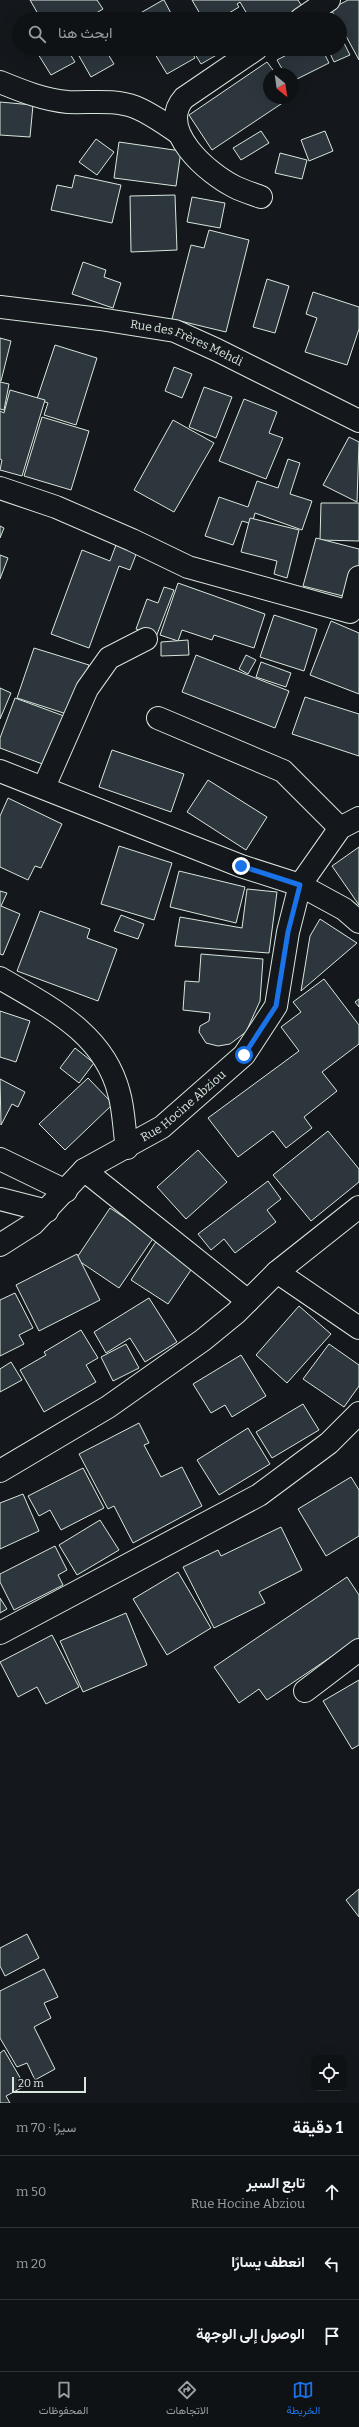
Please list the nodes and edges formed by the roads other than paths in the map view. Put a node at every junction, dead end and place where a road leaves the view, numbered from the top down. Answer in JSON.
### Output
{"nodes":[{"id":1,"x":329,"y":0,"type":"edge"},
{"id":2,"x":311,"y":12,"type":"edge"},
{"id":3,"x":246,"y":56,"type":"edge"},
{"id":4,"x":0,"y":82,"type":"edge"},
{"id":5,"x":177,"y":132,"type":"junction"},
{"id":6,"x":261,"y":197,"type":"dead end"},
{"id":7,"x":5,"y":304,"type":"edge"},
{"id":8,"x":359,"y":421,"type":"edge"},
{"id":9,"x":0,"y":488,"type":"edge"},
{"id":10,"x":359,"y":577,"type":"edge"},
{"id":11,"x":146,"y":640,"type":"dead end"},
{"id":12,"x":158,"y":718,"type":"dead end"},
{"id":13,"x":0,"y":771,"type":"edge"},
{"id":14,"x":44,"y":787,"type":"junction"},
{"id":15,"x":359,"y":818,"type":"edge"},
{"id":16,"x":340,"y":828,"type":"junction"},
{"id":17,"x":300,"y":885,"type":"junction"},
{"id":18,"x":359,"y":922,"type":"edge"},
{"id":19,"x":0,"y":978,"type":"edge"},
{"id":20,"x":127,"y":1148,"type":"junction"},
{"id":21,"x":0,"y":1159,"type":"edge"},
{"id":22,"x":84,"y":1170,"type":"junction"},
{"id":23,"x":66,"y":1191,"type":"junction"},
{"id":24,"x":0,"y":1199,"type":"edge"},
{"id":25,"x":359,"y":1207,"type":"edge"},
{"id":26,"x":47,"y":1211,"type":"junction"},
{"id":27,"x":0,"y":1245,"type":"edge"},
{"id":28,"x":277,"y":1272,"type":"junction"},
{"id":29,"x":248,"y":1301,"type":"junction"},
{"id":30,"x":359,"y":1328,"type":"edge"},
{"id":31,"x":359,"y":1413,"type":"edge"},
{"id":32,"x":0,"y":1471,"type":"edge"},
{"id":33,"x":0,"y":1633,"type":"edge"},
{"id":34,"x":359,"y":1650,"type":"edge"},
{"id":35,"x":305,"y":1691,"type":"dead end"}],
"edges":[{"from":1,"to":2,"type":"street"},
{"from":3,"to":5,"type":"street"},
{"from":4,"to":5,"type":"street"},
{"from":5,"to":6,"type":"street"},
{"from":7,"to":8,"type":"street","name":"Rue des Frères Mehdi"},
{"from":9,"to":10,"type":"street"},
{"from":11,"to":14,"type":"street"},
{"from":12,"to":16,"type":"street"},
{"from":13,"to":14,"type":"street"},
{"from":14,"to":17,"type":"street"},
{"from":15,"to":16,"type":"street","name":"Rue Hocine Abziou"},
{"from":16,"to":17,"type":"street","name":"Rue Hocine Abziou"},
{"from":17,"to":18,"type":"street"},
{"from":17,"to":20,"type":"street","name":"Rue Hocine Abziou"},
{"from":19,"to":20,"type":"street"},
{"from":20,"to":22,"type":"street","name":"Rue Hocine Abziou"},
{"from":21,"to":23,"type":"street"},
{"from":22,"to":23,"type":"street","name":"Rue Hocine Abziou"},
{"from":22,"to":29,"type":"street"},
{"from":23,"to":26,"type":"street","name":"Rue Hocine Abziou"},
{"from":24,"to":26,"type":"street"},
{"from":25,"to":28,"type":"street"},
{"from":26,"to":27,"type":"street","name":"Rue Hocine Abziou"},
{"from":28,"to":29,"type":"street"},
{"from":28,"to":30,"type":"street"},
{"from":29,"to":32,"type":"street"},
{"from":31,"to":33,"type":"street"},
{"from":34,"to":35,"type":"street"}]}
